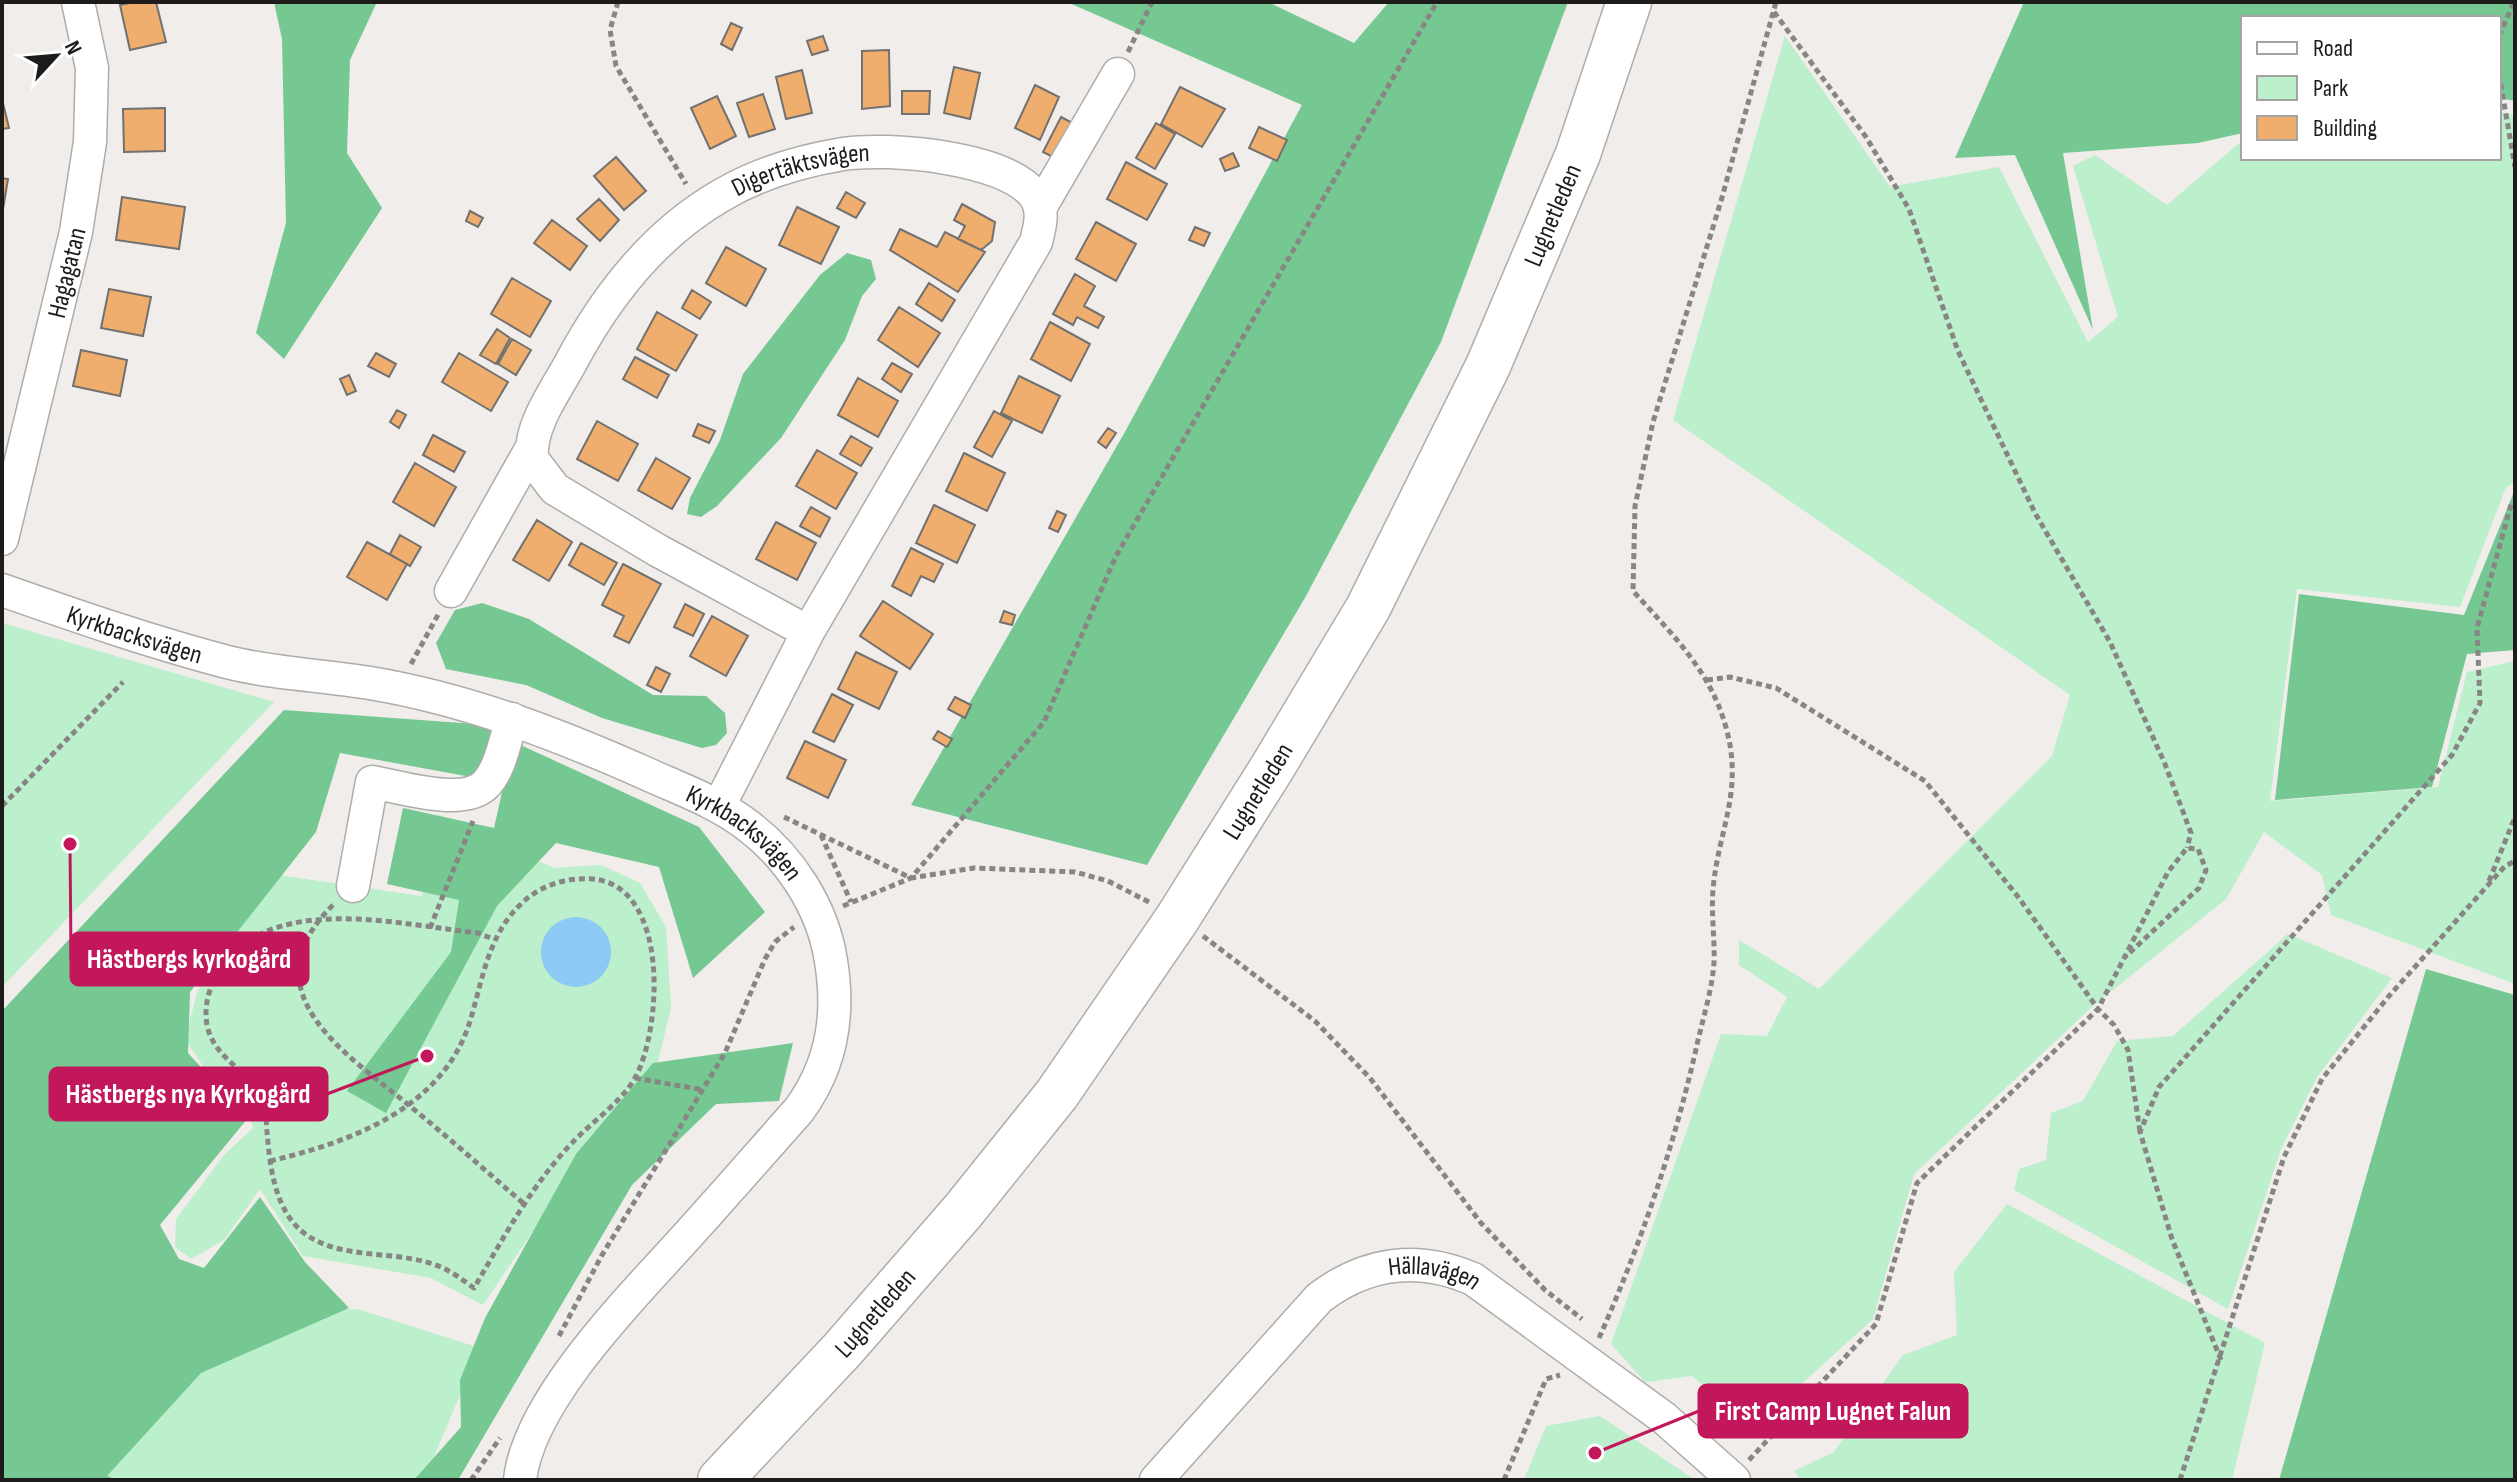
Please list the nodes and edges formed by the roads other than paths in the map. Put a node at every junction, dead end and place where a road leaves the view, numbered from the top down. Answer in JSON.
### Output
{"nodes":[{"id":1,"x":78,"y":2,"type":"edge"},
{"id":2,"x":1629,"y":2,"type":"edge"},
{"id":3,"x":1118,"y":74,"type":"road end"},
{"id":4,"x":1040,"y":208,"type":"junction"},
{"id":5,"x":531,"y":449,"type":"junction"},
{"id":6,"x":2,"y":539,"type":"edge"},
{"id":7,"x":2,"y":590,"type":"edge"},
{"id":8,"x":451,"y":591,"type":"road end"},
{"id":9,"x":808,"y":632,"type":"junction"},
{"id":10,"x":512,"y":719,"type":"junction"},
{"id":11,"x":719,"y":806,"type":"junction"},
{"id":12,"x":353,"y":886,"type":"road end"},
{"id":13,"x":1733,"y":1479,"type":"edge"},
{"id":14,"x":520,"y":1480,"type":"edge"},
{"id":15,"x":720,"y":1480,"type":"edge"},
{"id":16,"x":1156,"y":1480,"type":"edge"}],
"edges":[{"from":1,"to":6,"type":"street","name":"Hagagatan"},
{"from":2,"to":15,"type":"highway","name":"Lugnetleden"},
{"from":3,"to":4,"type":"street"},
{"from":4,"to":5,"type":"street","name":"Digertäktsvägen"},
{"from":4,"to":9,"type":"street"},
{"from":5,"to":8,"type":"street","name":"Digertäktsvägen"},
{"from":5,"to":9,"type":"street"},
{"from":7,"to":10,"type":"street","name":"Kyrkbacksvägen"},
{"from":9,"to":11,"type":"street"},
{"from":10,"to":11,"type":"street","name":"Kyrkbacksvägen"},
{"from":10,"to":12,"type":"street"},
{"from":11,"to":14,"type":"street","name":"Kyrkbacksvägen"},
{"from":13,"to":16,"type":"street","name":"Hällavägen"}]}
